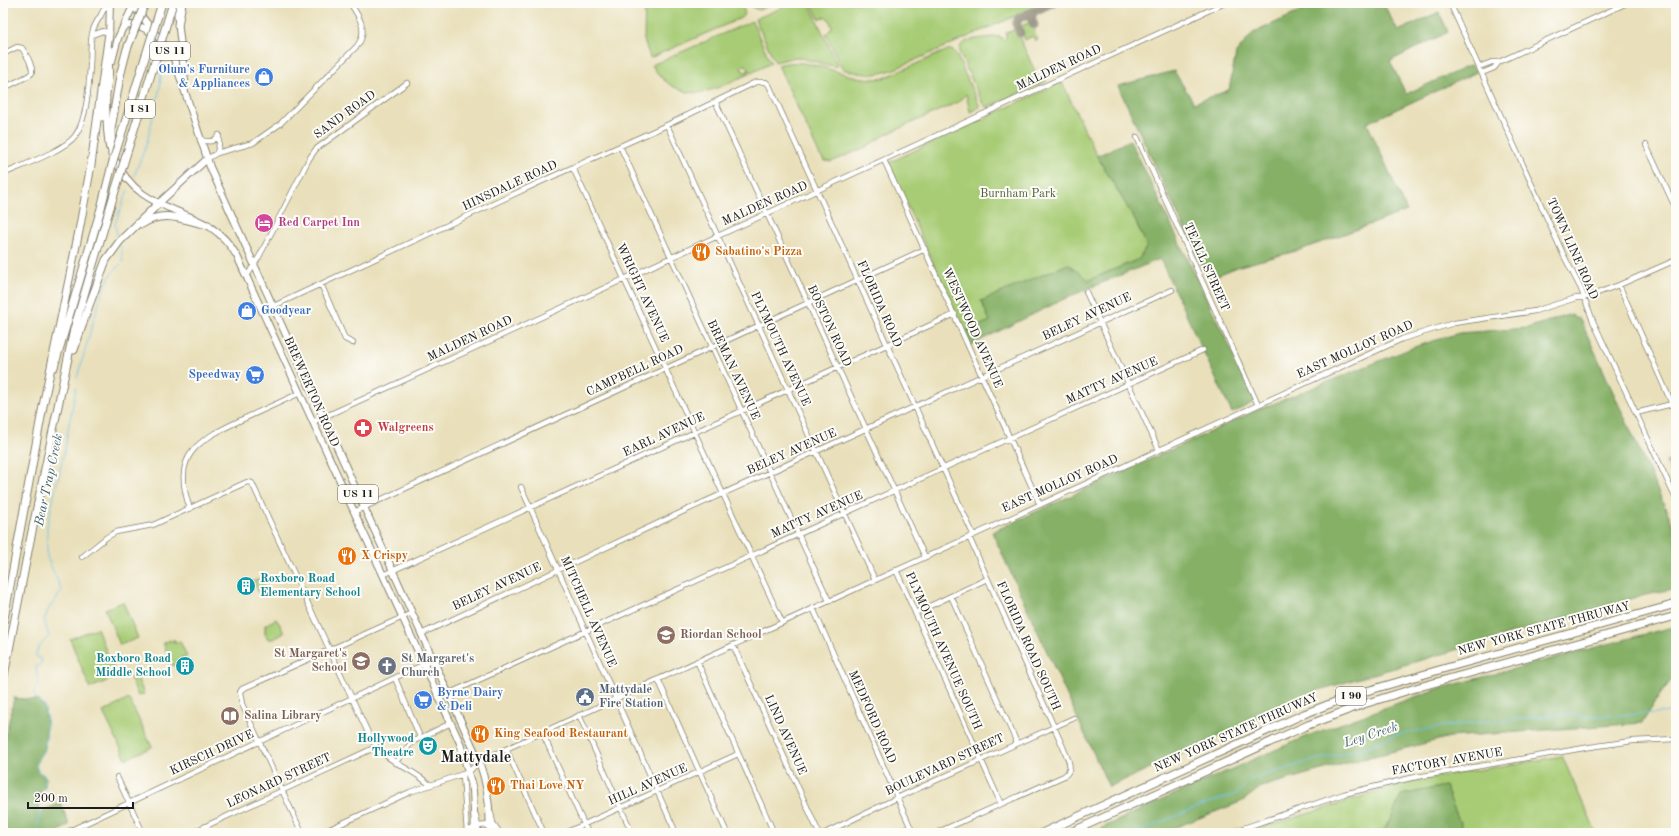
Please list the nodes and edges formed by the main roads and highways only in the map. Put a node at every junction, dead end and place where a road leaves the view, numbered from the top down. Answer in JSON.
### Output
{"nodes":[{"id":1,"x":110,"y":3,"type":"edge"},
{"id":2,"x":145,"y":3,"type":"edge"},
{"id":3,"x":162,"y":3,"type":"edge"},
{"id":4,"x":175,"y":3,"type":"edge"},
{"id":5,"x":182,"y":3,"type":"edge"},
{"id":6,"x":133,"y":4,"type":"edge"},
{"id":7,"x":178,"y":25,"type":"junction"},
{"id":8,"x":123,"y":27,"type":"junction"},
{"id":9,"x":109,"y":33,"type":"junction"},
{"id":10,"x":157,"y":36,"type":"junction"},
{"id":11,"x":110,"y":74,"type":"junction"},
{"id":12,"x":106,"y":99,"type":"junction"},
{"id":13,"x":189,"y":106,"type":"junction"},
{"id":14,"x":112,"y":155,"type":"junction"},
{"id":15,"x":207,"y":159,"type":"junction"},
{"id":16,"x":91,"y":165,"type":"junction"},
{"id":17,"x":159,"y":202,"type":"junction"},
{"id":18,"x":208,"y":225,"type":"junction"},
{"id":19,"x":128,"y":233,"type":"junction"},
{"id":20,"x":62,"y":386,"type":"junction"},
{"id":21,"x":43,"y":406,"type":"junction"},
{"id":22,"x":1676,"y":604,"type":"edge"},
{"id":23,"x":1676,"y":616,"type":"edge"},
{"id":24,"x":3,"y":624,"type":"edge"},
{"id":25,"x":3,"y":681,"type":"edge"},
{"id":26,"x":476,"y":829,"type":"edge"},
{"id":27,"x":489,"y":833,"type":"edge"},
{"id":28,"x":1042,"y":833,"type":"edge"},
{"id":29,"x":1070,"y":833,"type":"edge"}],
"edges":[{"from":1,"to":9,"type":"main road","name":"BREWERTON ROAD","number":"US 11"},
{"from":2,"to":14,"type":"highway","bridge":true},
{"from":3,"to":21,"type":"highway","number":"I 81","bridge":true},
{"from":4,"to":7,"type":"main road"},
{"from":4,"to":20,"type":"highway","number":"I 81","bridge":true},
{"from":5,"to":7,"type":"highway"},
{"from":6,"to":8,"type":"main road"},
{"from":6,"to":10,"type":"main road","name":"BREWERTON ROAD","number":"US 11"},
{"from":7,"to":13,"type":"main road"},
{"from":8,"to":10,"type":"main road"},
{"from":8,"to":11,"type":"main road"},
{"from":9,"to":11,"type":"main road","name":"BREWERTON ROAD","number":"US 11"},
{"from":9,"to":16,"type":"highway"},
{"from":10,"to":13,"type":"main road","name":"BREWERTON ROAD","number":"US 11"},
{"from":11,"to":12,"type":"main road","name":"BREWERTON ROAD","number":"US 11"},
{"from":12,"to":14,"type":"main road","name":"BREWERTON ROAD","number":"US 11"},
{"from":12,"to":16,"type":"highway"},
{"from":13,"to":15,"type":"main road","name":"BREWERTON ROAD","number":"US 11"},
{"from":14,"to":17,"type":"main road","name":"BREWERTON ROAD","number":"US 11"},
{"from":15,"to":17,"type":"main road"},
{"from":15,"to":27,"type":"main road","name":"BREWERTON ROAD","number":"US 11"},
{"from":16,"to":21,"type":"highway"},
{"from":17,"to":18,"type":"main road","name":"BREWERTON ROAD","number":"US 11"},
{"from":17,"to":19,"type":"highway"},
{"from":18,"to":19,"type":"highway"},
{"from":18,"to":26,"type":"main road","name":"BREWERTON ROAD","number":"US 11"},
{"from":19,"to":20,"type":"highway"},
{"from":20,"to":25,"type":"highway","number":"I 81"},
{"from":21,"to":24,"type":"highway","number":"I 81"},
{"from":22,"to":28,"type":"highway","name":"NEW YORK STATE THRUWAY","number":"I 90"},
{"from":23,"to":29,"type":"highway","name":"NEW YORK STATE THRUWAY","number":"I 90"}]}
